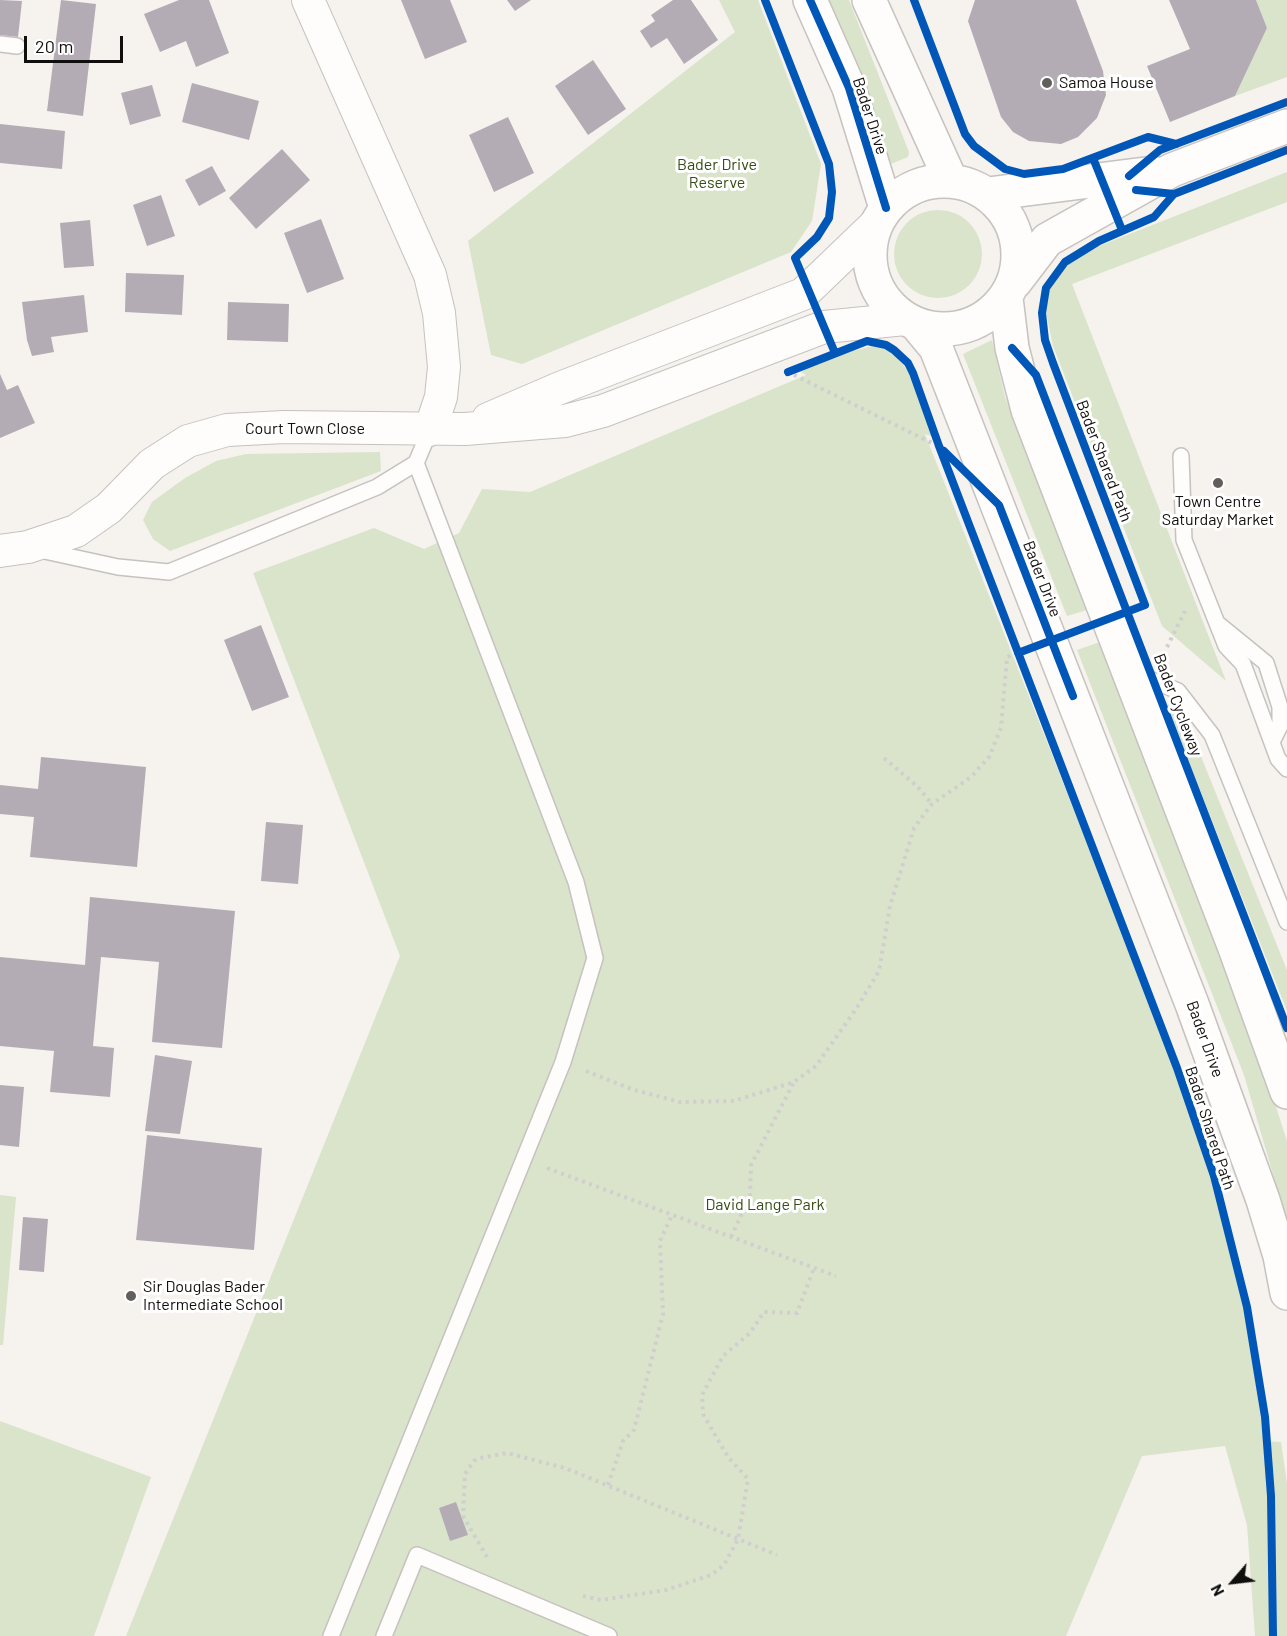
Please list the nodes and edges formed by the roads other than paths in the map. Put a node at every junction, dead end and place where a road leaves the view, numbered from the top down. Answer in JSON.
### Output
{"nodes":[{"id":1,"x":308,"y":0,"type":"edge"},
{"id":2,"x":810,"y":0,"type":"edge"},
{"id":3,"x":869,"y":0,"type":"edge"},
{"id":4,"x":0,"y":44,"type":"edge"},
{"id":5,"x":17,"y":46,"type":"dead end"},
{"id":6,"x":1287,"y":126,"type":"edge"},
{"id":7,"x":1172,"y":170,"type":"junction"},
{"id":8,"x":951,"y":181,"type":"junction"},
{"id":9,"x":988,"y":194,"type":"junction"},
{"id":10,"x":882,"y":215,"type":"junction"},
{"id":11,"x":1010,"y":291,"type":"junction"},
{"id":12,"x":910,"y":321,"type":"junction"},
{"id":13,"x":465,"y":429,"type":"junction"},
{"id":14,"x":430,"y":430,"type":"junction"},
{"id":15,"x":1181,"y":456,"type":"dead end"},
{"id":16,"x":416,"y":463,"type":"junction"},
{"id":17,"x":14,"y":549,"type":"edge"},
{"id":18,"x":1217,"y":623,"type":"junction"},
{"id":19,"x":1127,"y":669,"type":"junction"},
{"id":20,"x":1272,"y":742,"type":"junction"},
{"id":21,"x":1287,"y":769,"type":"edge"},
{"id":22,"x":1287,"y":922,"type":"edge"},
{"id":23,"x":1287,"y":1092,"type":"edge"},
{"id":24,"x":1287,"y":1293,"type":"edge"},
{"id":25,"x":331,"y":1636,"type":"edge"},
{"id":26,"x":384,"y":1636,"type":"edge"},
{"id":27,"x":609,"y":1636,"type":"edge"}],
"edges":[{"from":1,"to":14,"type":"street"},
{"from":2,"to":10,"type":"main road","name":"Bader Drive"},
{"from":3,"to":8,"type":"main road"},
{"from":4,"to":5,"type":"lane"},
{"from":6,"to":7,"type":"main road"},
{"from":7,"to":9,"type":"main road"},
{"from":7,"to":11,"type":"main road"},
{"from":8,"to":9,"type":"main road"},
{"from":8,"to":10,"type":"main road"},
{"from":9,"to":11,"type":"main road"},
{"from":10,"to":12,"type":"main road"},
{"from":10,"to":13,"type":"street","name":"Court Town Close"},
{"from":11,"to":12,"type":"main road"},
{"from":11,"to":19,"type":"main road"},
{"from":12,"to":13,"type":"street","name":"Court Town Close"},
{"from":12,"to":24,"type":"main road","name":"Bader Drive"},
{"from":13,"to":14,"type":"street","name":"Court Town Close"},
{"from":14,"to":16,"type":"lane"},
{"from":14,"to":17,"type":"street","name":"Court Town Close"},
{"from":15,"to":18,"type":"lane"},
{"from":16,"to":17,"type":"lane"},
{"from":16,"to":25,"type":"lane"},
{"from":18,"to":20,"type":"lane"},
{"from":18,"to":20,"type":"lane"},
{"from":19,"to":22,"type":"lane"},
{"from":19,"to":23,"type":"main road"},
{"from":20,"to":21,"type":"lane"},
{"from":26,"to":27,"type":"lane"}]}
